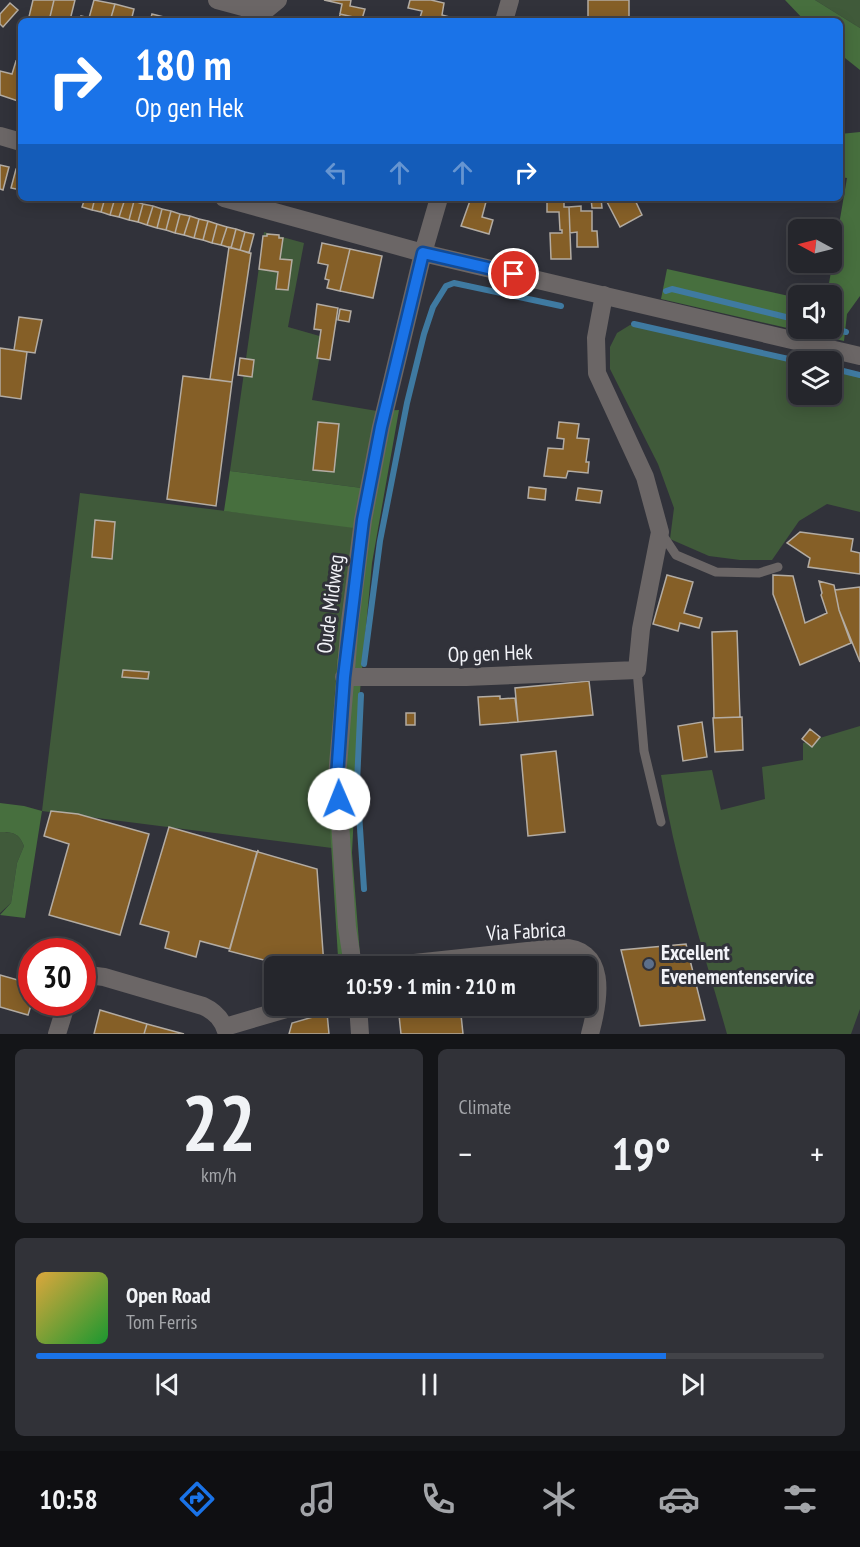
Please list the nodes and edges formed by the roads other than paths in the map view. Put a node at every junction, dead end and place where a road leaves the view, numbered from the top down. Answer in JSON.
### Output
{"nodes":[{"id":1,"x":218,"y":0,"type":"edge"},
{"id":2,"x":278,"y":0,"type":"edge"},
{"id":3,"x":510,"y":0,"type":"edge"},
{"id":4,"x":241,"y":14,"type":"edge"},
{"id":5,"x":505,"y":18,"type":"edge"},
{"id":6,"x":0,"y":136,"type":"edge"},
{"id":7,"x":18,"y":141,"type":"edge"},
{"id":8,"x":235,"y":201,"type":"edge"},
{"id":9,"x":438,"y":201,"type":"edge"},
{"id":10,"x":423,"y":253,"type":"junction"},
{"id":11,"x":604,"y":295,"type":"junction"},
{"id":12,"x":860,"y":356,"type":"edge"},
{"id":13,"x":660,"y":532,"type":"junction"},
{"id":14,"x":778,"y":567,"type":"dead end"},
{"id":15,"x":638,"y":670,"type":"junction"},
{"id":16,"x":344,"y":677,"type":"junction"},
{"id":17,"x":661,"y":822,"type":"dead end"},
{"id":18,"x":351,"y":956,"type":"edge"},
{"id":19,"x":480,"y":956,"type":"edge"},
{"id":20,"x":584,"y":956,"type":"edge"},
{"id":21,"x":96,"y":976,"type":"edge"},
{"id":22,"x":597,"y":976,"type":"edge"},
{"id":23,"x":597,"y":1006,"type":"edge"},
{"id":24,"x":62,"y":1016,"type":"edge"},
{"id":25,"x":267,"y":1016,"type":"edge"},
{"id":26,"x":359,"y":1016,"type":"edge"},
{"id":27,"x":594,"y":1016,"type":"edge"},
{"id":28,"x":226,"y":1030,"type":"edge"},
{"id":29,"x":57,"y":1034,"type":"edge"},
{"id":30,"x":360,"y":1034,"type":"edge"},
{"id":31,"x":590,"y":1034,"type":"edge"}],
"edges":[{"from":1,"to":4,"type":"street"},
{"from":2,"to":4,"type":"street"},
{"from":3,"to":5,"type":"street"},
{"from":6,"to":7,"type":"street"},
{"from":8,"to":10,"type":"street"},
{"from":9,"to":10,"type":"street","name":"Oude Midweg"},
{"from":10,"to":11,"type":"street"},
{"from":10,"to":16,"type":"street","name":"Oude Midweg"},
{"from":11,"to":12,"type":"street"},
{"from":11,"to":13,"type":"street"},
{"from":13,"to":14,"type":"lane"},
{"from":13,"to":15,"type":"street"},
{"from":15,"to":16,"type":"street","name":"Op gen Hek"},
{"from":15,"to":17,"type":"lane"},
{"from":16,"to":18,"type":"street","name":"Oude Midweg"},
{"from":19,"to":20,"type":"street","name":"Via Fabrica"},
{"from":21,"to":28,"type":"street"},
{"from":22,"to":23,"type":"street","name":"Via Fabrica"},
{"from":24,"to":29,"type":"street"},
{"from":25,"to":28,"type":"street"},
{"from":26,"to":30,"type":"street"},
{"from":27,"to":31,"type":"street","name":"Via Fabrica"}]}
